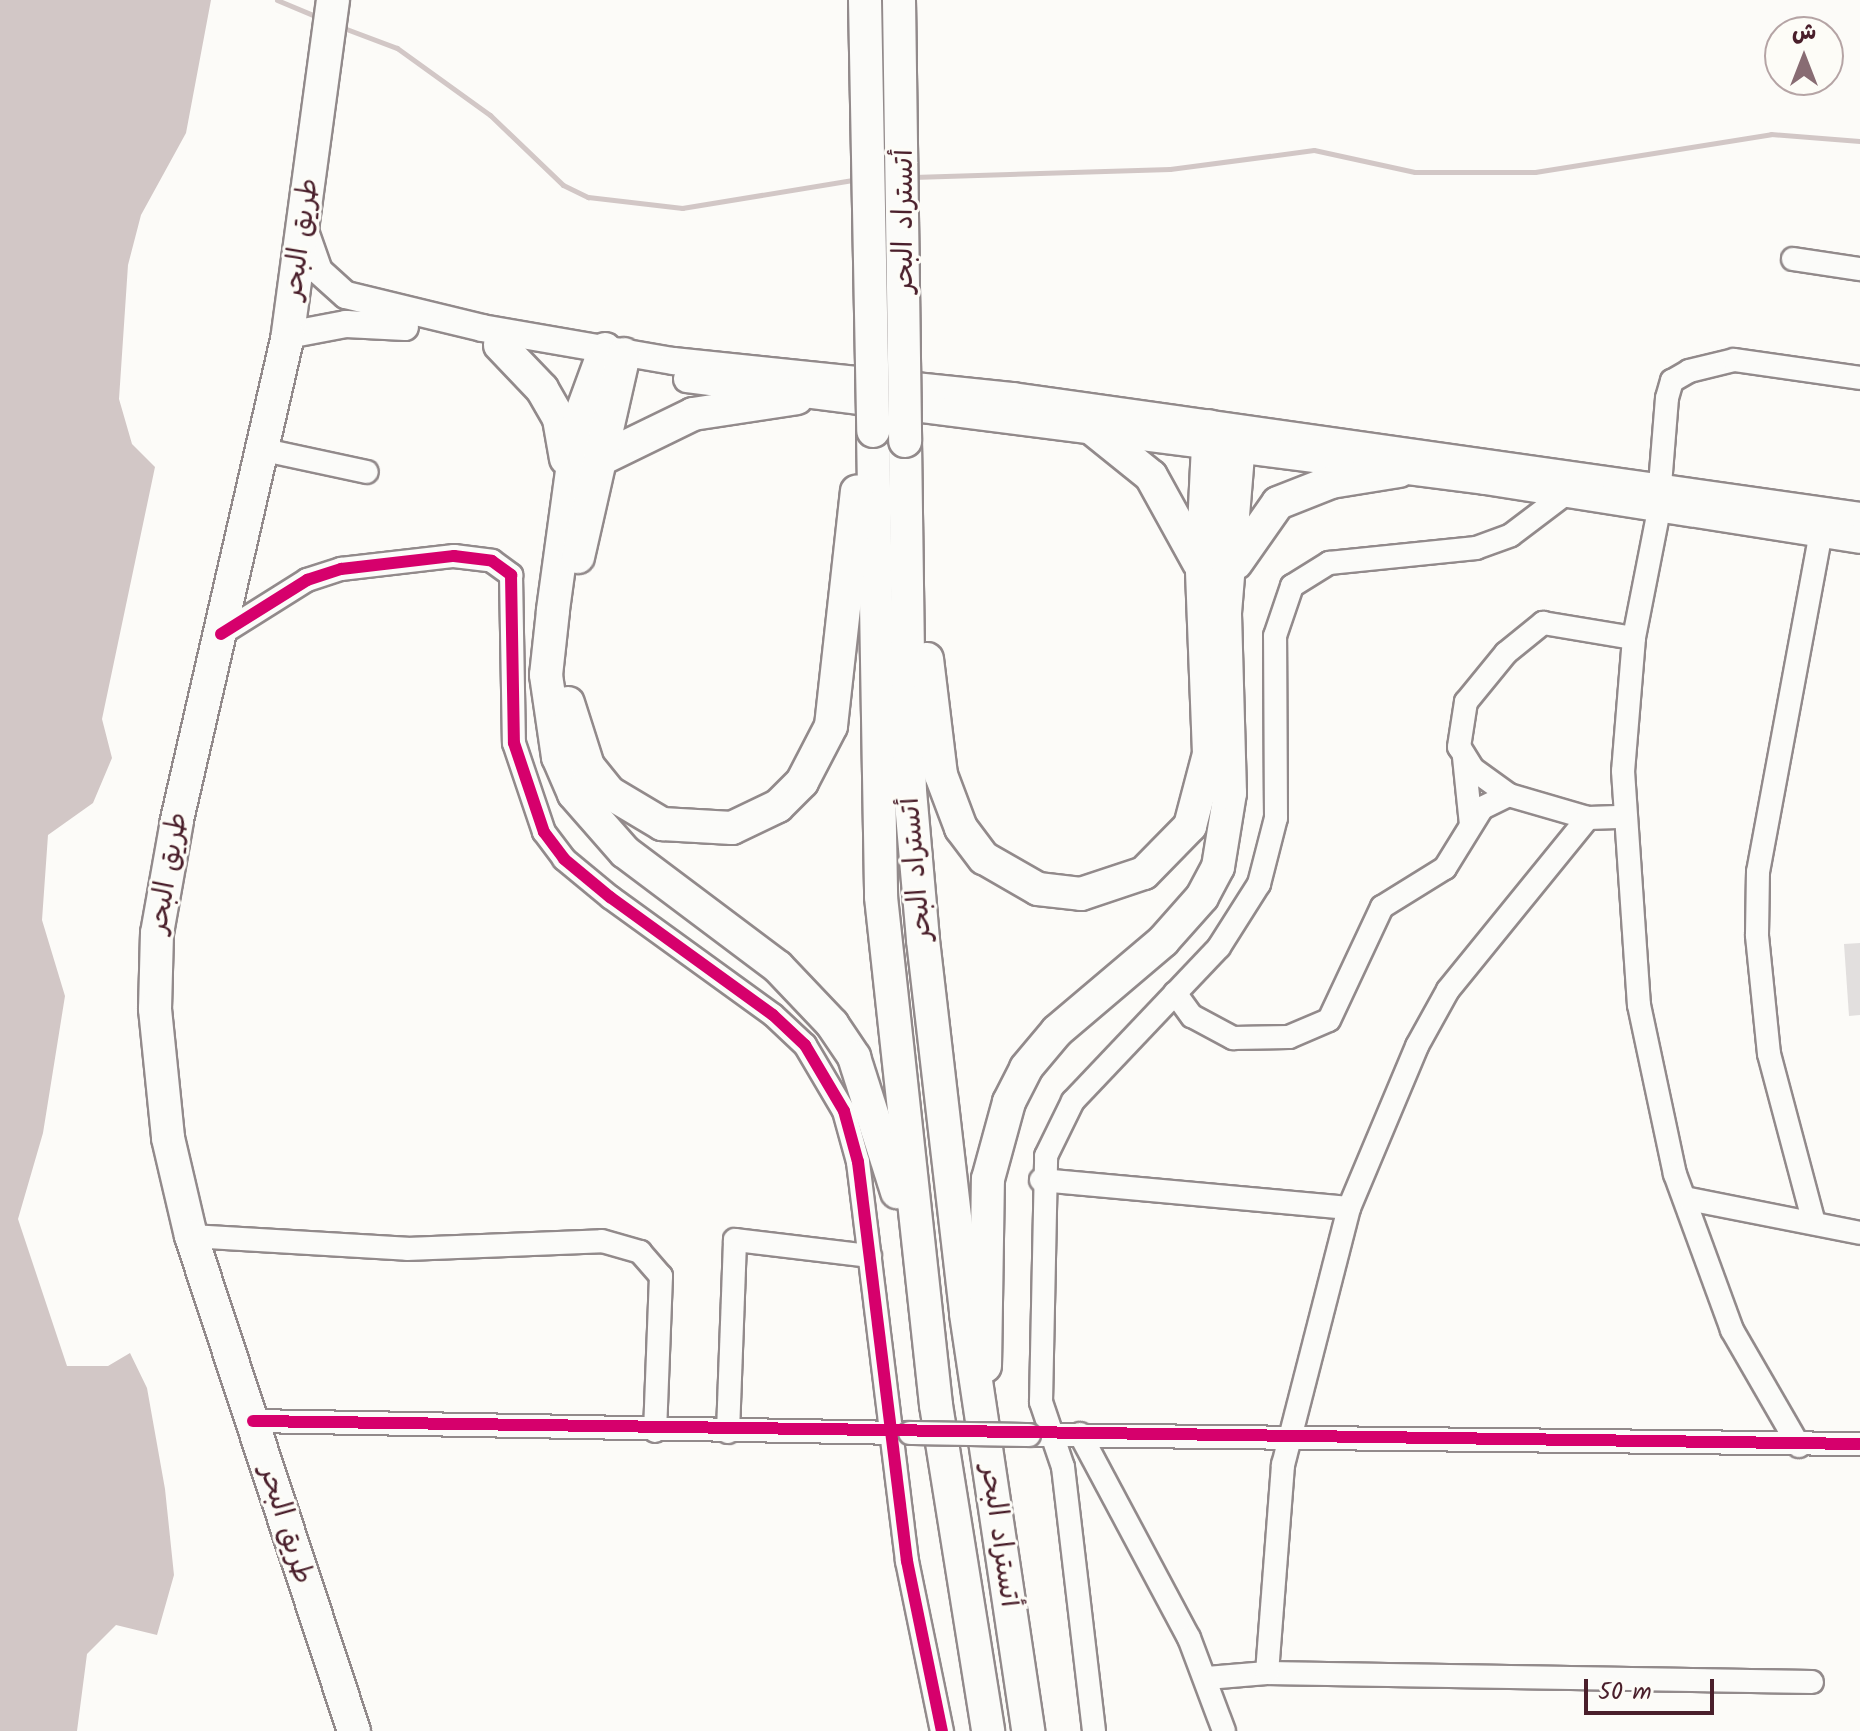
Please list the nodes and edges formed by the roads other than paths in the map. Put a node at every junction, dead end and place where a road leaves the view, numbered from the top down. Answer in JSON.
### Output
{"nodes":[{"id":1,"x":333,"y":0,"type":"edge"},
{"id":2,"x":865,"y":0,"type":"edge"},
{"id":3,"x":899,"y":0,"type":"edge"},
{"id":4,"x":305,"y":231,"type":"junction"},
{"id":5,"x":1793,"y":259,"type":"dead end"},
{"id":6,"x":1860,"y":269,"type":"edge"},
{"id":7,"x":288,"y":335,"type":"junction"},
{"id":8,"x":500,"y":345,"type":"junction"},
{"id":9,"x":613,"y":359,"type":"junction"},
{"id":10,"x":1860,"y":378,"type":"edge"},
{"id":11,"x":797,"y":398,"type":"junction"},
{"id":12,"x":1094,"y":430,"type":"junction"},
{"id":13,"x":1224,"y":440,"type":"junction"},
{"id":14,"x":873,"y":443,"type":"junction"},
{"id":15,"x":260,"y":449,"type":"junction"},
{"id":16,"x":605,"y":457,"type":"junction"},
{"id":17,"x":1399,"y":471,"type":"junction"},
{"id":18,"x":367,"y":472,"type":"dead end"},
{"id":19,"x":569,"y":477,"type":"junction"},
{"id":20,"x":1565,"y":494,"type":"junction"},
{"id":21,"x":1660,"y":498,"type":"junction"},
{"id":22,"x":1860,"y":516,"type":"edge"},
{"id":23,"x":1821,"y":533,"type":"junction"},
{"id":24,"x":1860,"y":540,"type":"edge"},
{"id":25,"x":1216,"y":572,"type":"junction"},
{"id":26,"x":908,"y":603,"type":"junction"},
{"id":27,"x":221,"y":634,"type":"junction"},
{"id":28,"x":1634,"y":638,"type":"junction"},
{"id":29,"x":1464,"y":757,"type":"junction"},
{"id":30,"x":1509,"y":795,"type":"junction"},
{"id":31,"x":1625,"y":817,"type":"junction"},
{"id":32,"x":1588,"y":818,"type":"junction"},
{"id":33,"x":1471,"y":825,"type":"junction"},
{"id":34,"x":1175,"y":993,"type":"junction"},
{"id":35,"x":1041,"y":1180,"type":"junction"},
{"id":36,"x":1689,"y":1199,"type":"junction"},
{"id":37,"x":1349,"y":1208,"type":"junction"},
{"id":38,"x":1814,"y":1223,"type":"junction"},
{"id":39,"x":914,"y":1230,"type":"junction"},
{"id":40,"x":1860,"y":1233,"type":"edge"},
{"id":41,"x":191,"y":1236,"type":"junction"},
{"id":42,"x":870,"y":1256,"type":"junction"},
{"id":43,"x":980,"y":1401,"type":"junction"},
{"id":44,"x":253,"y":1421,"type":"junction"},
{"id":45,"x":655,"y":1431,"type":"junction"},
{"id":46,"x":728,"y":1432,"type":"junction"},
{"id":47,"x":900,"y":1434,"type":"junction"},
{"id":48,"x":1080,"y":1434,"type":"junction"},
{"id":49,"x":1040,"y":1435,"type":"junction"},
{"id":50,"x":1289,"y":1441,"type":"junction"},
{"id":51,"x":1860,"y":1444,"type":"edge"},
{"id":52,"x":1799,"y":1446,"type":"junction"},
{"id":53,"x":1267,"y":1673,"type":"junction"},
{"id":54,"x":1207,"y":1678,"type":"junction"},
{"id":55,"x":1812,"y":1682,"type":"dead end"},
{"id":56,"x":354,"y":1731,"type":"edge"},
{"id":57,"x":942,"y":1731,"type":"edge"},
{"id":58,"x":988,"y":1731,"type":"edge"},
{"id":59,"x":1028,"y":1731,"type":"edge"},
{"id":60,"x":1094,"y":1731,"type":"edge"},
{"id":61,"x":1224,"y":1731,"type":"edge"}],
"edges":[{"from":1,"to":4,"type":"highway","name":"طريق البحر"},
{"from":2,"to":14,"type":"highway","name":"أتستراد البحر","bridge":true},
{"from":3,"to":26,"type":"highway","name":"أتستراد البحر","bridge":true},
{"from":4,"to":7,"type":"highway","name":"طريق البحر"},
{"from":4,"to":9,"type":"main road"},
{"from":5,"to":6,"type":"street"},
{"from":7,"to":8,"type":"main road"},
{"from":7,"to":15,"type":"highway","name":"طريق البحر"},
{"from":8,"to":9,"type":"main road"},
{"from":8,"to":19,"type":"highway"},
{"from":9,"to":11,"type":"main road"},
{"from":9,"to":13,"type":"main road"},
{"from":9,"to":16,"type":"highway"},
{"from":9,"to":19,"type":"highway"},
{"from":10,"to":21,"type":"street"},
{"from":11,"to":12,"type":"main road"},
{"from":11,"to":16,"type":"highway"},
{"from":12,"to":13,"type":"main road"},
{"from":12,"to":25,"type":"highway"},
{"from":13,"to":17,"type":"main road"},
{"from":13,"to":21,"type":"main road"},
{"from":13,"to":25,"type":"highway"},
{"from":14,"to":16,"type":"highway"},
{"from":14,"to":39,"type":"highway","name":"أتستراد البحر"},
{"from":15,"to":18,"type":"street"},
{"from":15,"to":27,"type":"highway","name":"طريق البحر"},
{"from":17,"to":20,"type":"main road"},
{"from":17,"to":25,"type":"highway"},
{"from":19,"to":39,"type":"highway"},
{"from":20,"to":21,"type":"main road"},
{"from":20,"to":34,"type":"street"},
{"from":21,"to":22,"type":"main road"},
{"from":21,"to":23,"type":"main road"},
{"from":21,"to":28,"type":"street"},
{"from":23,"to":24,"type":"main road"},
{"from":23,"to":38,"type":"street"},
{"from":25,"to":26,"type":"highway"},
{"from":25,"to":43,"type":"highway"},
{"from":26,"to":43,"type":"highway","name":"أتستراد البحر"},
{"from":27,"to":41,"type":"highway","name":"طريق البحر"},
{"from":27,"to":42,"type":"street"},
{"from":28,"to":29,"type":"street"},
{"from":28,"to":31,"type":"street"},
{"from":29,"to":30,"type":"street"},
{"from":29,"to":33,"type":"street"},
{"from":30,"to":32,"type":"street"},
{"from":30,"to":33,"type":"street"},
{"from":31,"to":32,"type":"street"},
{"from":31,"to":36,"type":"street"},
{"from":32,"to":37,"type":"street"},
{"from":33,"to":34,"type":"street"},
{"from":34,"to":35,"type":"street"},
{"from":35,"to":37,"type":"street"},
{"from":35,"to":49,"type":"street"},
{"from":36,"to":38,"type":"street"},
{"from":36,"to":52,"type":"street"},
{"from":37,"to":50,"type":"street"},
{"from":38,"to":40,"type":"street"},
{"from":39,"to":58,"type":"highway","name":"أتستراد البحر"},
{"from":41,"to":44,"type":"highway","name":"طريق البحر"},
{"from":41,"to":45,"type":"street"},
{"from":42,"to":46,"type":"street"},
{"from":42,"to":47,"type":"street"},
{"from":43,"to":59,"type":"highway","name":"أتستراد البحر"},
{"from":44,"to":45,"type":"street"},
{"from":44,"to":56,"type":"highway","name":"طريق البحر"},
{"from":45,"to":46,"type":"street"},
{"from":46,"to":47,"type":"street"},
{"from":47,"to":49,"type":"street","bridge":true},
{"from":47,"to":57,"type":"street"},
{"from":48,"to":49,"type":"street"},
{"from":48,"to":50,"type":"street"},
{"from":48,"to":54,"type":"street"},
{"from":49,"to":60,"type":"street"},
{"from":50,"to":52,"type":"street"},
{"from":50,"to":53,"type":"street"},
{"from":51,"to":52,"type":"street"},
{"from":53,"to":54,"type":"street"},
{"from":53,"to":55,"type":"street"},
{"from":54,"to":61,"type":"street"}]}
